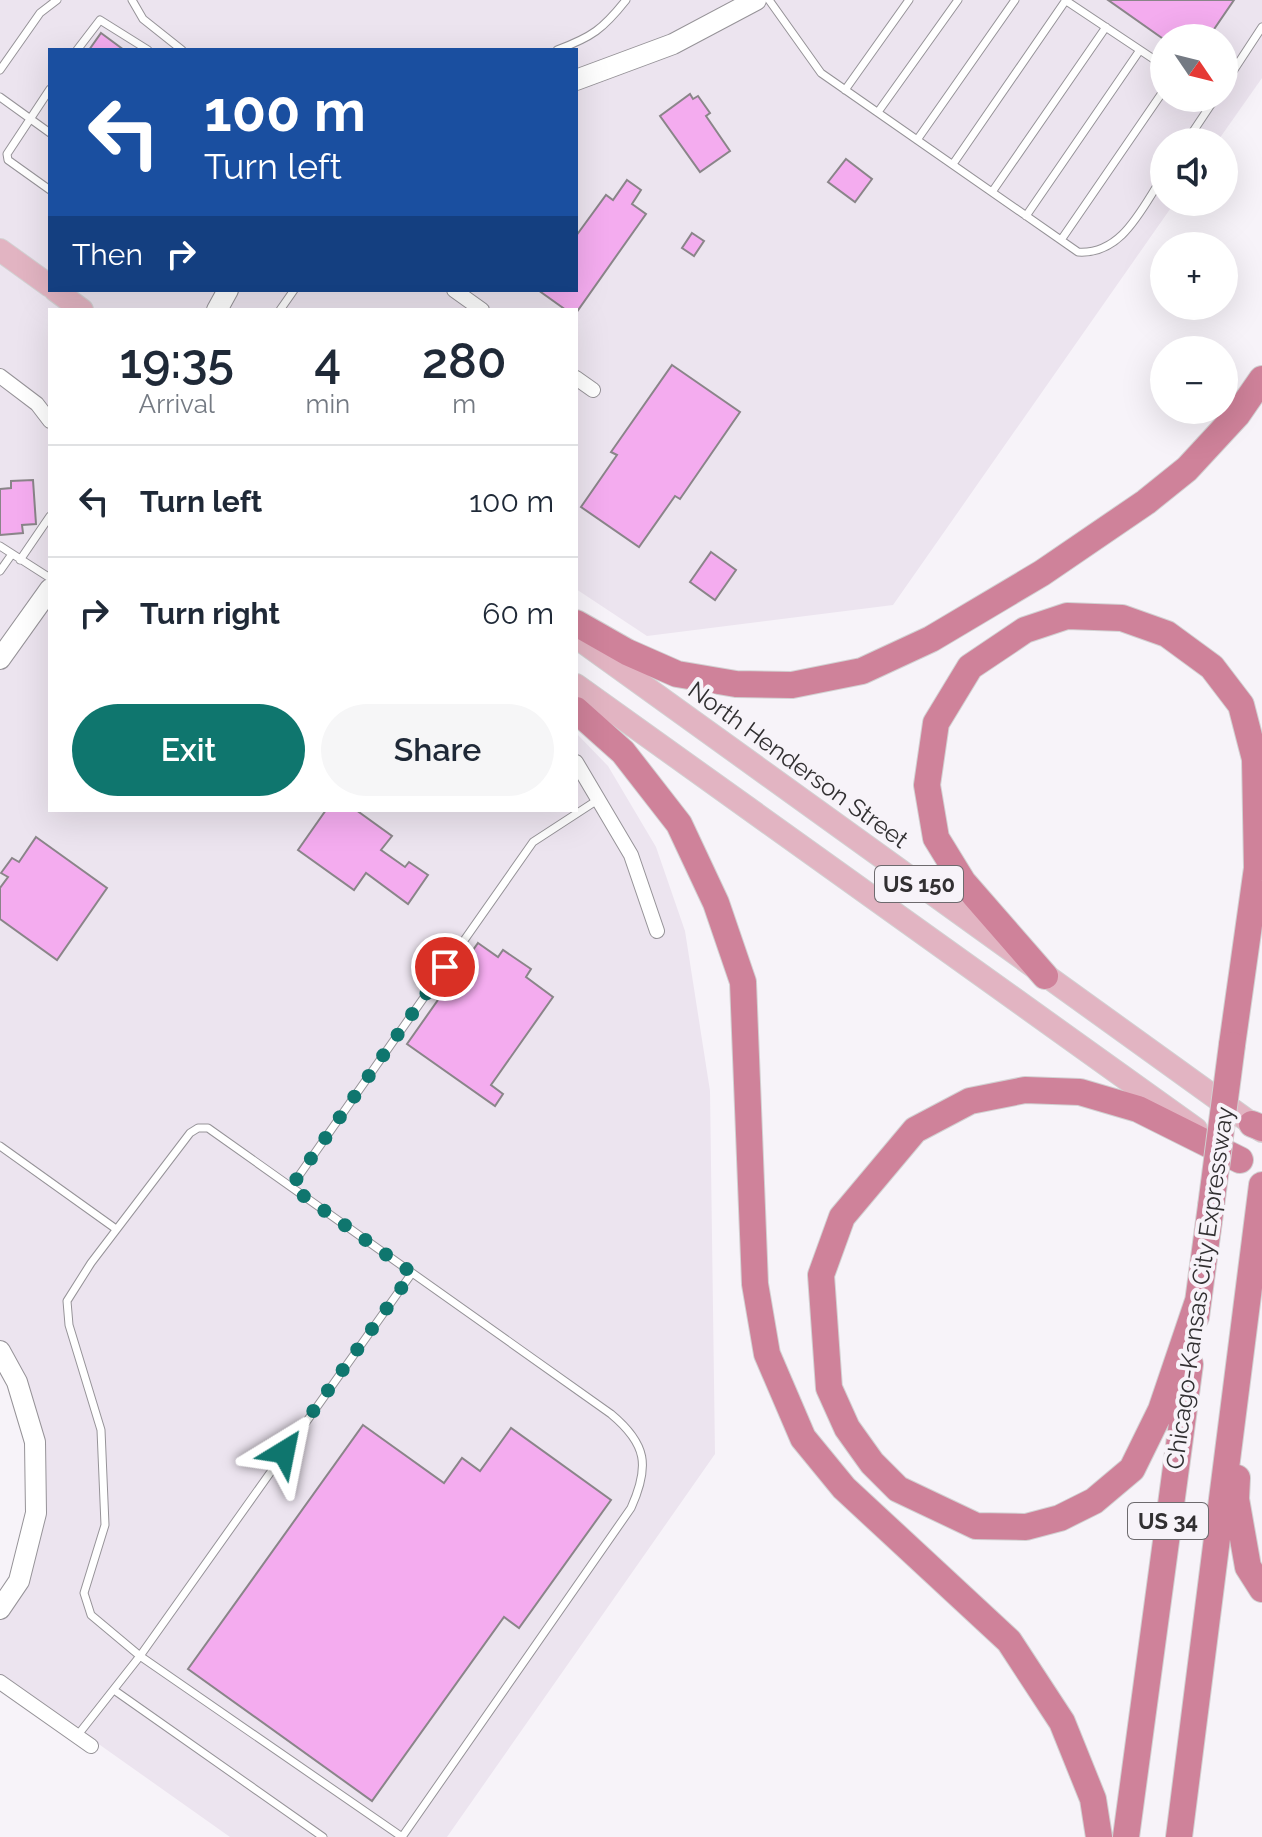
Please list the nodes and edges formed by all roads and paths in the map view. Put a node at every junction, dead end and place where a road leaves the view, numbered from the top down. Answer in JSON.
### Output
{"nodes":[{"id":1,"x":57,"y":0,"type":"edge"},
{"id":2,"x":132,"y":0,"type":"edge"},
{"id":3,"x":626,"y":0,"type":"edge"},
{"id":4,"x":756,"y":0,"type":"edge"},
{"id":5,"x":769,"y":0,"type":"edge"},
{"id":6,"x":909,"y":0,"type":"edge"},
{"id":7,"x":958,"y":0,"type":"edge"},
{"id":8,"x":1015,"y":0,"type":"edge"},
{"id":9,"x":1065,"y":0,"type":"edge"},
{"id":10,"x":1106,"y":27,"type":"junction"},
{"id":11,"x":1262,"y":27,"type":"edge"},
{"id":12,"x":79,"y":48,"type":"edge"},
{"id":13,"x":145,"y":48,"type":"edge"},
{"id":14,"x":179,"y":48,"type":"edge"},
{"id":15,"x":562,"y":48,"type":"edge"},
{"id":16,"x":1140,"y":50,"type":"junction"},
{"id":17,"x":1150,"y":57,"type":"edge"},
{"id":18,"x":1238,"y":64,"type":"edge"},
{"id":19,"x":0,"y":70,"type":"edge"},
{"id":20,"x":578,"y":79,"type":"edge"},
{"id":21,"x":845,"y":90,"type":"junction"},
{"id":22,"x":48,"y":92,"type":"edge"},
{"id":23,"x":0,"y":97,"type":"edge"},
{"id":24,"x":1150,"y":110,"type":"edge"},
{"id":25,"x":878,"y":112,"type":"junction"},
{"id":26,"x":29,"y":118,"type":"junction"},
{"id":27,"x":48,"y":132,"type":"edge"},
{"id":28,"x":917,"y":140,"type":"junction"},
{"id":29,"x":953,"y":164,"type":"junction"},
{"id":30,"x":48,"y":189,"type":"edge"},
{"id":31,"x":992,"y":192,"type":"junction"},
{"id":32,"x":1150,"y":196,"type":"edge"},
{"id":33,"x":1026,"y":216,"type":"junction"},
{"id":34,"x":1061,"y":240,"type":"junction"},
{"id":35,"x":0,"y":250,"type":"edge"},
{"id":36,"x":48,"y":285,"type":"edge"},
{"id":37,"x":58,"y":292,"type":"edge"},
{"id":38,"x":79,"y":308,"type":"edge"},
{"id":39,"x":0,"y":376,"type":"edge"},
{"id":40,"x":578,"y":379,"type":"edge"},
{"id":41,"x":1262,"y":379,"type":"edge"},
{"id":42,"x":593,"y":390,"type":"dead end"},
{"id":43,"x":48,"y":418,"type":"edge"},
{"id":44,"x":48,"y":519,"type":"edge"},
{"id":45,"x":0,"y":546,"type":"edge"},
{"id":46,"x":12,"y":554,"type":"junction"},
{"id":47,"x":20,"y":560,"type":"junction"},
{"id":48,"x":0,"y":571,"type":"edge"},
{"id":49,"x":48,"y":577,"type":"edge"},
{"id":50,"x":48,"y":592,"type":"edge"},
{"id":51,"x":578,"y":624,"type":"edge"},
{"id":52,"x":578,"y":638,"type":"edge"},
{"id":53,"x":0,"y":659,"type":"edge"},
{"id":54,"x":578,"y":686,"type":"edge"},
{"id":55,"x":578,"y":712,"type":"edge"},
{"id":56,"x":578,"y":765,"type":"edge"},
{"id":57,"x":599,"y":799,"type":"junction"},
{"id":58,"x":1262,"y":834,"type":"edge"},
{"id":59,"x":1257,"y":868,"type":"junction"},
{"id":60,"x":657,"y":931,"type":"dead end"},
{"id":61,"x":1045,"y":976,"type":"junction"},
{"id":62,"x":1259,"y":1127,"type":"edge"},
{"id":63,"x":0,"y":1146,"type":"edge"},
{"id":64,"x":1240,"y":1160,"type":"junction"},
{"id":65,"x":1262,"y":1176,"type":"edge"},
{"id":66,"x":1262,"y":1185,"type":"edge"},
{"id":67,"x":291,"y":1187,"type":"junction"},
{"id":68,"x":116,"y":1229,"type":"junction"},
{"id":69,"x":412,"y":1273,"type":"junction"},
{"id":70,"x":1198,"y":1301,"type":"junction"},
{"id":71,"x":1243,"y":1328,"type":"junction"},
{"id":72,"x":0,"y":1351,"type":"edge"},
{"id":73,"x":1262,"y":1589,"type":"edge"},
{"id":74,"x":0,"y":1609,"type":"edge"},
{"id":75,"x":140,"y":1656,"type":"junction"},
{"id":76,"x":0,"y":1682,"type":"edge"},
{"id":77,"x":114,"y":1690,"type":"junction"},
{"id":78,"x":77,"y":1736,"type":"junction"},
{"id":79,"x":91,"y":1746,"type":"dead end"},
{"id":80,"x":323,"y":1837,"type":"edge"},
{"id":81,"x":402,"y":1837,"type":"edge"},
{"id":82,"x":1099,"y":1837,"type":"edge"},
{"id":83,"x":1126,"y":1837,"type":"edge"},
{"id":84,"x":1179,"y":1837,"type":"edge"}],
"edges":[{"from":1,"to":19,"type":"lane"},
{"from":2,"to":14,"type":"lane"},
{"from":3,"to":15,"type":"lane"},
{"from":4,"to":20,"type":"street"},
{"from":5,"to":21,"type":"lane"},
{"from":6,"to":21,"type":"lane"},
{"from":7,"to":25,"type":"lane"},
{"from":8,"to":28,"type":"lane"},
{"from":9,"to":10,"type":"lane"},
{"from":9,"to":29,"type":"lane"},
{"from":10,"to":16,"type":"lane"},
{"from":10,"to":31,"type":"lane"},
{"from":11,"to":18,"type":"lane"},
{"from":12,"to":13,"type":"lane"},
{"from":16,"to":17,"type":"lane"},
{"from":16,"to":33,"type":"lane"},
{"from":21,"to":25,"type":"lane"},
{"from":22,"to":26,"type":"lane"},
{"from":23,"to":26,"type":"lane"},
{"from":24,"to":34,"type":"lane"},
{"from":25,"to":28,"type":"lane"},
{"from":26,"to":27,"type":"lane"},
{"from":26,"to":30,"type":"lane"},
{"from":28,"to":29,"type":"lane"},
{"from":29,"to":31,"type":"lane"},
{"from":31,"to":33,"type":"lane"},
{"from":32,"to":34,"type":"lane"},
{"from":33,"to":34,"type":"lane"},
{"from":35,"to":36,"type":"main road"},
{"from":37,"to":38,"type":"main road"},
{"from":39,"to":43,"type":"street"},
{"from":40,"to":42,"type":"street"},
{"from":41,"to":51,"type":"highway"},
{"from":44,"to":47,"type":"lane"},
{"from":45,"to":46,"type":"lane"},
{"from":46,"to":47,"type":"lane"},
{"from":46,"to":48,"type":"lane"},
{"from":47,"to":49,"type":"lane"},
{"from":50,"to":53,"type":"street"},
{"from":52,"to":61,"type":"main road","name":"North Henderson Street","number":"US 150"},
{"from":54,"to":64,"type":"main road","number":"US 150"},
{"from":55,"to":82,"type":"highway"},
{"from":56,"to":57,"type":"street"},
{"from":57,"to":60,"type":"street"},
{"from":57,"to":67,"type":"lane"},
{"from":58,"to":59,"type":"highway","name":"Chicago-Kansas City Expressway","number":"US 34"},
{"from":59,"to":61,"type":"highway"},
{"from":59,"to":70,"type":"highway","name":"Chicago-Kansas City Expressway","number":"US 34","bridge":true},
{"from":61,"to":62,"type":"main road","name":"North Henderson Street","number":"US 150"},
{"from":63,"to":68,"type":"lane"},
{"from":64,"to":65,"type":"main road","number":"US 150"},
{"from":64,"to":70,"type":"highway"},
{"from":66,"to":71,"type":"highway","name":"Chicago-Kansas City Expressway","number":"US 34"},
{"from":67,"to":68,"type":"lane"},
{"from":67,"to":69,"type":"lane"},
{"from":68,"to":75,"type":"lane"},
{"from":69,"to":75,"type":"lane"},
{"from":69,"to":81,"type":"lane"},
{"from":70,"to":83,"type":"highway","name":"Chicago-Kansas City Expressway","number":"US 34"},
{"from":71,"to":73,"type":"highway"},
{"from":71,"to":84,"type":"highway","name":"Chicago-Kansas City Expressway","number":"US 34"},
{"from":72,"to":74,"type":"street"},
{"from":75,"to":77,"type":"lane"},
{"from":75,"to":81,"type":"lane"},
{"from":76,"to":78,"type":"street"},
{"from":77,"to":78,"type":"lane"},
{"from":77,"to":80,"type":"lane"},
{"from":78,"to":79,"type":"street"}]}
